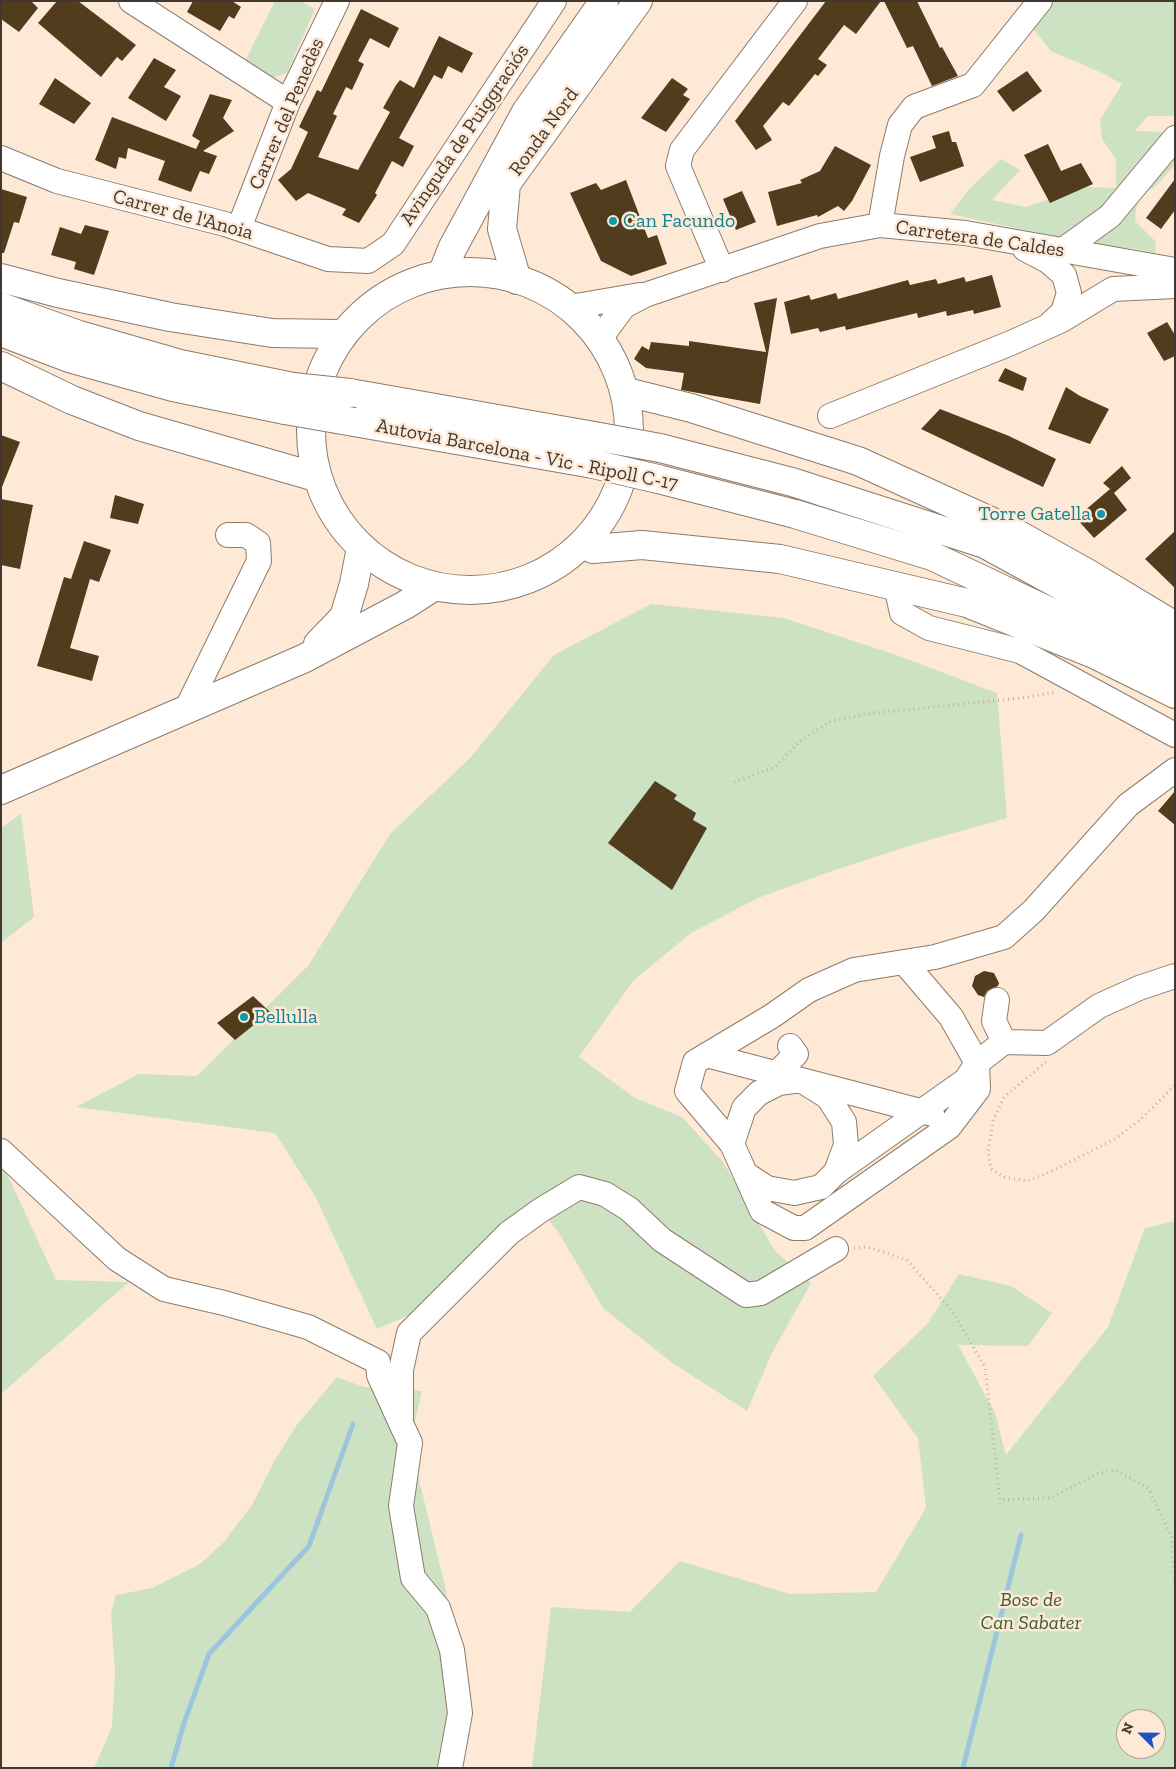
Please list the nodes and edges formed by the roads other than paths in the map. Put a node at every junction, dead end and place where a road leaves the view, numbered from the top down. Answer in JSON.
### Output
{"nodes":[{"id":1,"x":131,"y":1,"type":"edge"},
{"id":2,"x":337,"y":1,"type":"edge"},
{"id":3,"x":554,"y":1,"type":"edge"},
{"id":4,"x":604,"y":1,"type":"edge"},
{"id":5,"x":638,"y":1,"type":"edge"},
{"id":6,"x":796,"y":1,"type":"edge"},
{"id":7,"x":1040,"y":1,"type":"edge"},
{"id":8,"x":288,"y":102,"type":"junction"},
{"id":9,"x":1175,"y":138,"type":"edge"},
{"id":10,"x":1,"y":158,"type":"edge"},
{"id":11,"x":880,"y":225,"type":"junction"},
{"id":12,"x":239,"y":228,"type":"junction"},
{"id":13,"x":1009,"y":241,"type":"junction"},
{"id":14,"x":1063,"y":250,"type":"junction"},
{"id":15,"x":1110,"y":258,"type":"junction"},
{"id":16,"x":368,"y":261,"type":"joint"},
{"id":17,"x":722,"y":270,"type":"junction"},
{"id":18,"x":1175,"y":270,"type":"edge"},
{"id":19,"x":443,"y":272,"type":"junction"},
{"id":20,"x":1,"y":278,"type":"edge"},
{"id":21,"x":517,"y":280,"type":"junction"},
{"id":22,"x":1175,"y":286,"type":"edge"},
{"id":23,"x":1114,"y":289,"type":"junction"},
{"id":24,"x":644,"y":294,"type":"junction"},
{"id":25,"x":1,"y":307,"type":"edge"},
{"id":26,"x":570,"y":307,"type":"junction"},
{"id":27,"x":1046,"y":328,"type":"junction"},
{"id":28,"x":1,"y":332,"type":"edge"},
{"id":29,"x":338,"y":334,"type":"junction"},
{"id":30,"x":601,"y":337,"type":"junction"},
{"id":31,"x":1,"y":366,"type":"edge"},
{"id":32,"x":627,"y":392,"type":"junction"},
{"id":33,"x":289,"y":399,"type":"junction"},
{"id":34,"x":830,"y":416,"type":"dead end"},
{"id":35,"x":316,"y":477,"type":"junction"},
{"id":36,"x":228,"y":535,"type":"dead end"},
{"id":37,"x":584,"y":543,"type":"junction"},
{"id":38,"x":360,"y":553,"type":"junction"},
{"id":39,"x":896,"y":586,"type":"junction"},
{"id":40,"x":430,"y":588,"type":"junction"},
{"id":41,"x":1175,"y":626,"type":"edge"},
{"id":42,"x":1175,"y":648,"type":"edge"},
{"id":43,"x":304,"y":658,"type":"junction"},
{"id":44,"x":1175,"y":680,"type":"edge"},
{"id":45,"x":1175,"y":694,"type":"edge"},
{"id":46,"x":186,"y":708,"type":"junction"},
{"id":47,"x":1175,"y":736,"type":"edge"},
{"id":48,"x":1175,"y":770,"type":"edge"},
{"id":49,"x":1,"y":790,"type":"edge"},
{"id":50,"x":904,"y":962,"type":"junction"},
{"id":51,"x":1175,"y":976,"type":"edge"},
{"id":52,"x":996,"y":1000,"type":"dead end"},
{"id":53,"x":1004,"y":1042,"type":"junction"},
{"id":54,"x":790,"y":1046,"type":"dead end"},
{"id":55,"x":706,"y":1055,"type":"junction"},
{"id":56,"x":977,"y":1063,"type":"junction"},
{"id":57,"x":777,"y":1073,"type":"junction"},
{"id":58,"x":801,"y":1080,"type":"junction"},
{"id":59,"x":922,"y":1111,"type":"junction"},
{"id":60,"x":954,"y":1120,"type":"junction"},
{"id":61,"x":732,"y":1144,"type":"junction"},
{"id":62,"x":1,"y":1151,"type":"edge"},
{"id":63,"x":836,"y":1172,"type":"junction"},
{"id":64,"x":747,"y":1174,"type":"junction"},
{"id":65,"x":836,"y":1249,"type":"road end"},
{"id":66,"x":409,"y":1333,"type":"junction"},
{"id":67,"x":378,"y":1362,"type":"junction"},
{"id":68,"x":401,"y":1422,"type":"junction"},
{"id":69,"x":450,"y":1768,"type":"edge"}],
"edges":[{"from":1,"to":8,"type":"street"},
{"from":2,"to":8,"type":"street","name":"Carrer del Penedès"},
{"from":3,"to":16,"type":"street","name":"Avinguda de Puiggraciós"},
{"from":4,"to":19,"type":"main road","name":"Ronda Nord"},
{"from":5,"to":21,"type":"main road","name":"Ronda Nord"},
{"from":6,"to":17,"type":"street"},
{"from":7,"to":11,"type":"street"},
{"from":8,"to":12,"type":"street","name":"Carrer del Penedès"},
{"from":9,"to":14,"type":"street"},
{"from":10,"to":12,"type":"street","name":"Carrer de l'Anoia"},
{"from":11,"to":13,"type":"street","name":"Carretera de Caldes"},
{"from":11,"to":17,"type":"street","name":"Carretera de Caldes"},
{"from":12,"to":16,"type":"street","name":"Carrer de l'Anoia"},
{"from":13,"to":14,"type":"street","name":"Carretera de Caldes"},
{"from":13,"to":27,"type":"street"},
{"from":14,"to":15,"type":"street","name":"Carretera de Caldes"},
{"from":15,"to":18,"type":"street","name":"Carretera de Caldes"},
{"from":15,"to":23,"type":"street"},
{"from":17,"to":24,"type":"street","name":"Carretera de Caldes"},
{"from":19,"to":21,"type":"main road"},
{"from":19,"to":29,"type":"main road"},
{"from":20,"to":29,"type":"main road"},
{"from":21,"to":26,"type":"main road"},
{"from":22,"to":23,"type":"street"},
{"from":23,"to":27,"type":"street"},
{"from":24,"to":26,"type":"street"},
{"from":24,"to":30,"type":"street"},
{"from":25,"to":33,"type":"main road","name":"Autovia Barcelona - Vic - Ripoll C-17"},
{"from":26,"to":30,"type":"main road"},
{"from":27,"to":34,"type":"street"},
{"from":28,"to":33,"type":"main road","name":"Autovia Barcelona - Vic - Ripoll C-17"},
{"from":29,"to":35,"type":"main road"},
{"from":30,"to":32,"type":"main road"},
{"from":31,"to":35,"type":"main road"},
{"from":32,"to":37,"type":"main road"},
{"from":32,"to":41,"type":"main road"},
{"from":33,"to":42,"type":"main road","name":"Autovia Barcelona - Vic - Ripoll C-17","bridge":true},
{"from":33,"to":44,"type":"main road","name":"Autovia Barcelona - Vic - Ripoll C-17","bridge":true},
{"from":35,"to":38,"type":"main road"},
{"from":36,"to":46,"type":"street"},
{"from":37,"to":39,"type":"main road"},
{"from":37,"to":40,"type":"main road"},
{"from":38,"to":40,"type":"main road"},
{"from":38,"to":43,"type":"main road"},
{"from":39,"to":45,"type":"main road"},
{"from":39,"to":47,"type":"street"},
{"from":40,"to":43,"type":"main road"},
{"from":43,"to":46,"type":"main road"},
{"from":46,"to":49,"type":"main road"},
{"from":48,"to":50,"type":"street"},
{"from":50,"to":55,"type":"street"},
{"from":50,"to":56,"type":"street"},
{"from":51,"to":53,"type":"street"},
{"from":52,"to":53,"type":"street"},
{"from":53,"to":56,"type":"street"},
{"from":54,"to":57,"type":"street"},
{"from":55,"to":57,"type":"street"},
{"from":55,"to":61,"type":"street"},
{"from":56,"to":59,"type":"street"},
{"from":56,"to":60,"type":"street"},
{"from":57,"to":58,"type":"street"},
{"from":58,"to":59,"type":"street"},
{"from":58,"to":61,"type":"street"},
{"from":58,"to":63,"type":"street"},
{"from":59,"to":60,"type":"street"},
{"from":59,"to":63,"type":"street"},
{"from":60,"to":64,"type":"street"},
{"from":61,"to":64,"type":"street"},
{"from":62,"to":67,"type":"street"},
{"from":63,"to":64,"type":"street"},
{"from":65,"to":66,"type":"street"},
{"from":66,"to":67,"type":"street"},
{"from":66,"to":68,"type":"street"},
{"from":67,"to":68,"type":"street"},
{"from":68,"to":69,"type":"street"}]}
